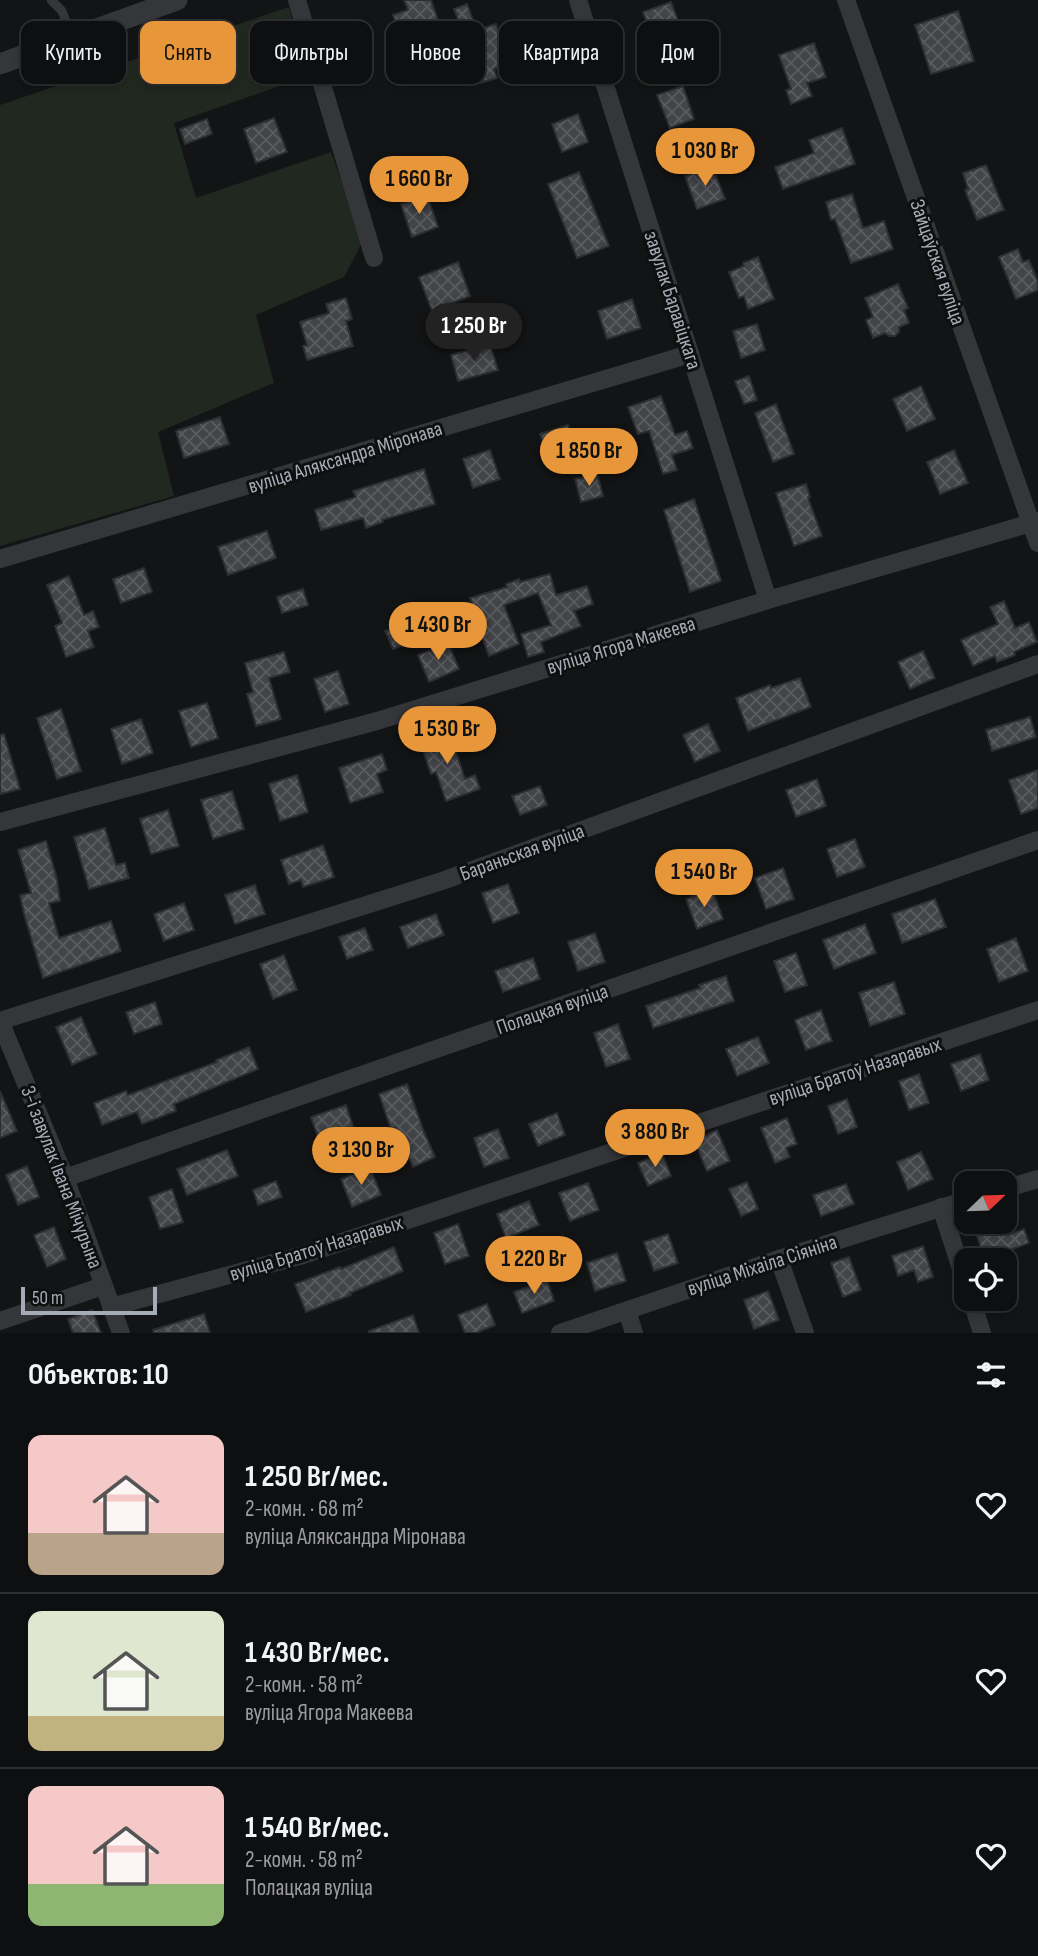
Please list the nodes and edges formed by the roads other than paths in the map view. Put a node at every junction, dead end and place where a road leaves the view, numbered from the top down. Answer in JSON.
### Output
{"nodes":[{"id":1,"x":51,"y":0,"type":"edge"},
{"id":2,"x":177,"y":0,"type":"edge"},
{"id":3,"x":297,"y":0,"type":"edge"},
{"id":4,"x":578,"y":0,"type":"edge"},
{"id":5,"x":846,"y":0,"type":"edge"},
{"id":6,"x":66,"y":21,"type":"edge"},
{"id":7,"x":120,"y":21,"type":"edge"},
{"id":8,"x":21,"y":57,"type":"edge"},
{"id":9,"x":0,"y":64,"type":"edge"},
{"id":10,"x":374,"y":258,"type":"dead end"},
{"id":11,"x":690,"y":354,"type":"junction"},
{"id":12,"x":1034,"y":522,"type":"edge"},
{"id":13,"x":1038,"y":543,"type":"edge"},
{"id":14,"x":0,"y":559,"type":"edge"},
{"id":15,"x":768,"y":600,"type":"junction"},
{"id":16,"x":1038,"y":664,"type":"edge"},
{"id":17,"x":0,"y":822,"type":"edge"},
{"id":18,"x":1038,"y":839,"type":"edge"},
{"id":19,"x":1038,"y":1010,"type":"edge"},
{"id":20,"x":0,"y":1021,"type":"edge"},
{"id":21,"x":65,"y":1178,"type":"junction"},
{"id":22,"x":1038,"y":1179,"type":"edge"},
{"id":23,"x":1017,"y":1185,"type":"edge"},
{"id":24,"x":954,"y":1203,"type":"edge"},
{"id":25,"x":941,"y":1207,"type":"junction"},
{"id":26,"x":954,"y":1248,"type":"edge"},
{"id":27,"x":779,"y":1259,"type":"junction"},
{"id":28,"x":103,"y":1286,"type":"junction"},
{"id":29,"x":111,"y":1307,"type":"junction"},
{"id":30,"x":627,"y":1311,"type":"junction"},
{"id":31,"x":975,"y":1311,"type":"edge"},
{"id":32,"x":0,"y":1321,"type":"edge"},
{"id":33,"x":121,"y":1333,"type":"edge"},
{"id":34,"x":559,"y":1333,"type":"edge"},
{"id":35,"x":634,"y":1333,"type":"edge"},
{"id":36,"x":805,"y":1333,"type":"edge"},
{"id":37,"x":982,"y":1333,"type":"edge"}],
"edges":[{"from":1,"to":6,"type":"lane"},
{"from":2,"to":7,"type":"street"},
{"from":3,"to":10,"type":"street"},
{"from":4,"to":11,"type":"street","name":"завулак Баравіцкага"},
{"from":5,"to":12,"type":"street","name":"Зайцаўская вуліца"},
{"from":8,"to":9,"type":"street"},
{"from":11,"to":14,"type":"street","name":"вуліца Аляксандра Міронава"},
{"from":11,"to":15,"type":"street","name":"завулак Баравіцкага"},
{"from":12,"to":13,"type":"street"},
{"from":12,"to":15,"type":"street","name":"вуліца Ягора Макеева"},
{"from":15,"to":17,"type":"street","name":"вуліца Ягора Макеева"},
{"from":16,"to":20,"type":"street","name":"Бараньская вуліца"},
{"from":18,"to":21,"type":"street","name":"Полацкая вуліца"},
{"from":19,"to":29,"type":"street","name":"вуліца Братоў Назаравых"},
{"from":20,"to":21,"type":"street","name":"3-і завулак Івана Мічурына"},
{"from":21,"to":28,"type":"street","name":"3-і завулак Івана Мічурына"},
{"from":22,"to":23,"type":"street"},
{"from":24,"to":25,"type":"street","name":"вуліца Міхаіла Сіяніна"},
{"from":25,"to":26,"type":"street"},
{"from":25,"to":27,"type":"street","name":"вуліца Міхаіла Сіяніна"},
{"from":27,"to":30,"type":"street","name":"вуліца Міхаіла Сіяніна"},
{"from":27,"to":36,"type":"street"},
{"from":28,"to":29,"type":"street","name":"3-і завулак Івана Мічурына"},
{"from":28,"to":32,"type":"street"},
{"from":29,"to":33,"type":"street","name":"3-і завулак Івана Мічурына"},
{"from":30,"to":34,"type":"street","name":"вуліца Міхаіла Сіяніна"},
{"from":30,"to":35,"type":"street"},
{"from":31,"to":37,"type":"street"}]}
